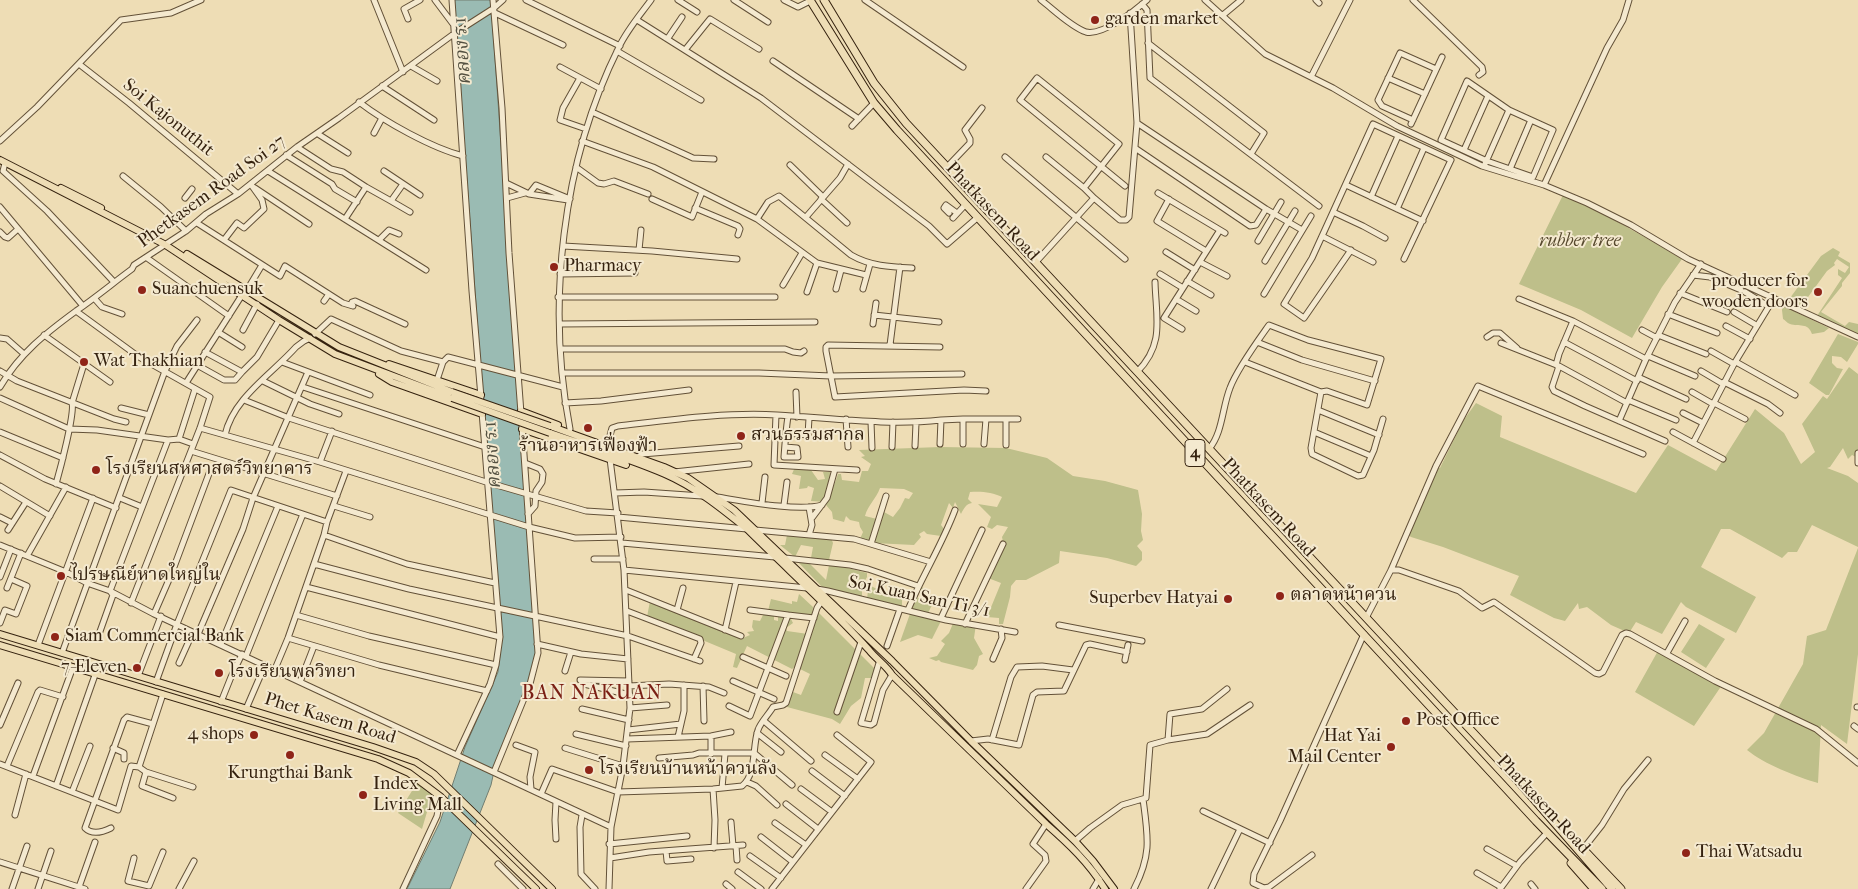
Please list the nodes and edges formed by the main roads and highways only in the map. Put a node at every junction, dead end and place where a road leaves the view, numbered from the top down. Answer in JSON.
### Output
{"nodes":[{"id":1,"x":824,"y":0,"type":"edge"},
{"id":2,"x":810,"y":1,"type":"edge"},
{"id":3,"x":2,"y":160,"type":"edge"},
{"id":4,"x":244,"y":292,"type":"junction"},
{"id":5,"x":1095,"y":326,"type":"junction"},
{"id":6,"x":1085,"y":335,"type":"junction"},
{"id":7,"x":312,"y":336,"type":"junction"},
{"id":8,"x":355,"y":358,"type":"junction"},
{"id":9,"x":481,"y":395,"type":"road end"},
{"id":10,"x":521,"y":411,"type":"road end"},
{"id":11,"x":482,"y":414,"type":"road end"},
{"id":12,"x":522,"y":429,"type":"road end"},
{"id":13,"x":550,"y":429,"type":"junction"},
{"id":14,"x":664,"y":467,"type":"junction"},
{"id":15,"x":686,"y":485,"type":"junction"},
{"id":16,"x":0,"y":634,"type":"edge"},
{"id":17,"x":29,"y":643,"type":"junction"},
{"id":18,"x":0,"y":645,"type":"edge"},
{"id":19,"x":42,"y":646,"type":"junction"},
{"id":20,"x":26,"y":653,"type":"junction"},
{"id":21,"x":41,"y":658,"type":"junction"},
{"id":22,"x":196,"y":694,"type":"junction"},
{"id":23,"x":192,"y":703,"type":"junction"},
{"id":24,"x":937,"y":706,"type":"junction"},
{"id":25,"x":931,"y":712,"type":"junction"},
{"id":26,"x":280,"y":720,"type":"junction"},
{"id":27,"x":277,"y":729,"type":"junction"},
{"id":28,"x":1536,"y":821,"type":"junction"},
{"id":29,"x":1557,"y":824,"type":"junction"},
{"id":30,"x":1606,"y":888,"type":"edge"},
{"id":31,"x":536,"y":889,"type":"edge"},
{"id":32,"x":552,"y":889,"type":"edge"},
{"id":33,"x":1105,"y":889,"type":"edge"},
{"id":34,"x":1114,"y":889,"type":"edge"},
{"id":35,"x":1594,"y":889,"type":"edge"},
{"id":36,"x":1621,"y":889,"type":"edge"}],
"edges":[{"from":1,"to":5,"type":"highway","name":"Phatkasem Road","number":"4"},
{"from":2,"to":6,"type":"highway","name":"Phatkasem Road","number":"4"},
{"from":3,"to":4,"type":"main road"},
{"from":4,"to":7,"type":"main road"},
{"from":4,"to":7,"type":"main road"},
{"from":5,"to":6,"type":"highway"},
{"from":5,"to":29,"type":"highway","name":"Phatkasem Road","number":"4"},
{"from":6,"to":28,"type":"highway","name":"Phatkasem Road","number":"4"},
{"from":7,"to":8,"type":"main road"},
{"from":8,"to":9,"type":"main road"},
{"from":8,"to":11,"type":"main road"},
{"from":8,"to":13,"type":"main road","bridge":true},
{"from":10,"to":14,"type":"main road"},
{"from":12,"to":15,"type":"main road"},
{"from":13,"to":14,"type":"main road"},
{"from":13,"to":15,"type":"main road"},
{"from":14,"to":24,"type":"main road"},
{"from":15,"to":25,"type":"main road"},
{"from":16,"to":17,"type":"main road","name":"Phet Kasem Road"},
{"from":17,"to":19,"type":"main road","name":"Phet Kasem Road"},
{"from":17,"to":20,"type":"main road"},
{"from":18,"to":20,"type":"main road","name":"Phet Kasem Road"},
{"from":19,"to":21,"type":"main road"},
{"from":19,"to":22,"type":"main road","name":"Phet Kasem Road"},
{"from":20,"to":21,"type":"main road","name":"Phet Kasem Road"},
{"from":21,"to":23,"type":"main road","name":"Phet Kasem Road"},
{"from":22,"to":23,"type":"main road"},
{"from":22,"to":26,"type":"main road","name":"Phet Kasem Road"},
{"from":23,"to":27,"type":"main road","name":"Phet Kasem Road"},
{"from":24,"to":25,"type":"main road"},
{"from":24,"to":34,"type":"main road"},
{"from":25,"to":33,"type":"main road"},
{"from":26,"to":27,"type":"main road"},
{"from":26,"to":32,"type":"main road","name":"Phet Kasem Road"},
{"from":27,"to":31,"type":"main road","name":"Phet Kasem Road"},
{"from":28,"to":30,"type":"highway","name":"Phatkasem Road","number":"4"},
{"from":28,"to":35,"type":"highway"},
{"from":29,"to":30,"type":"highway","name":"Phatkasem Road","number":"4"},
{"from":29,"to":36,"type":"highway"}]}
